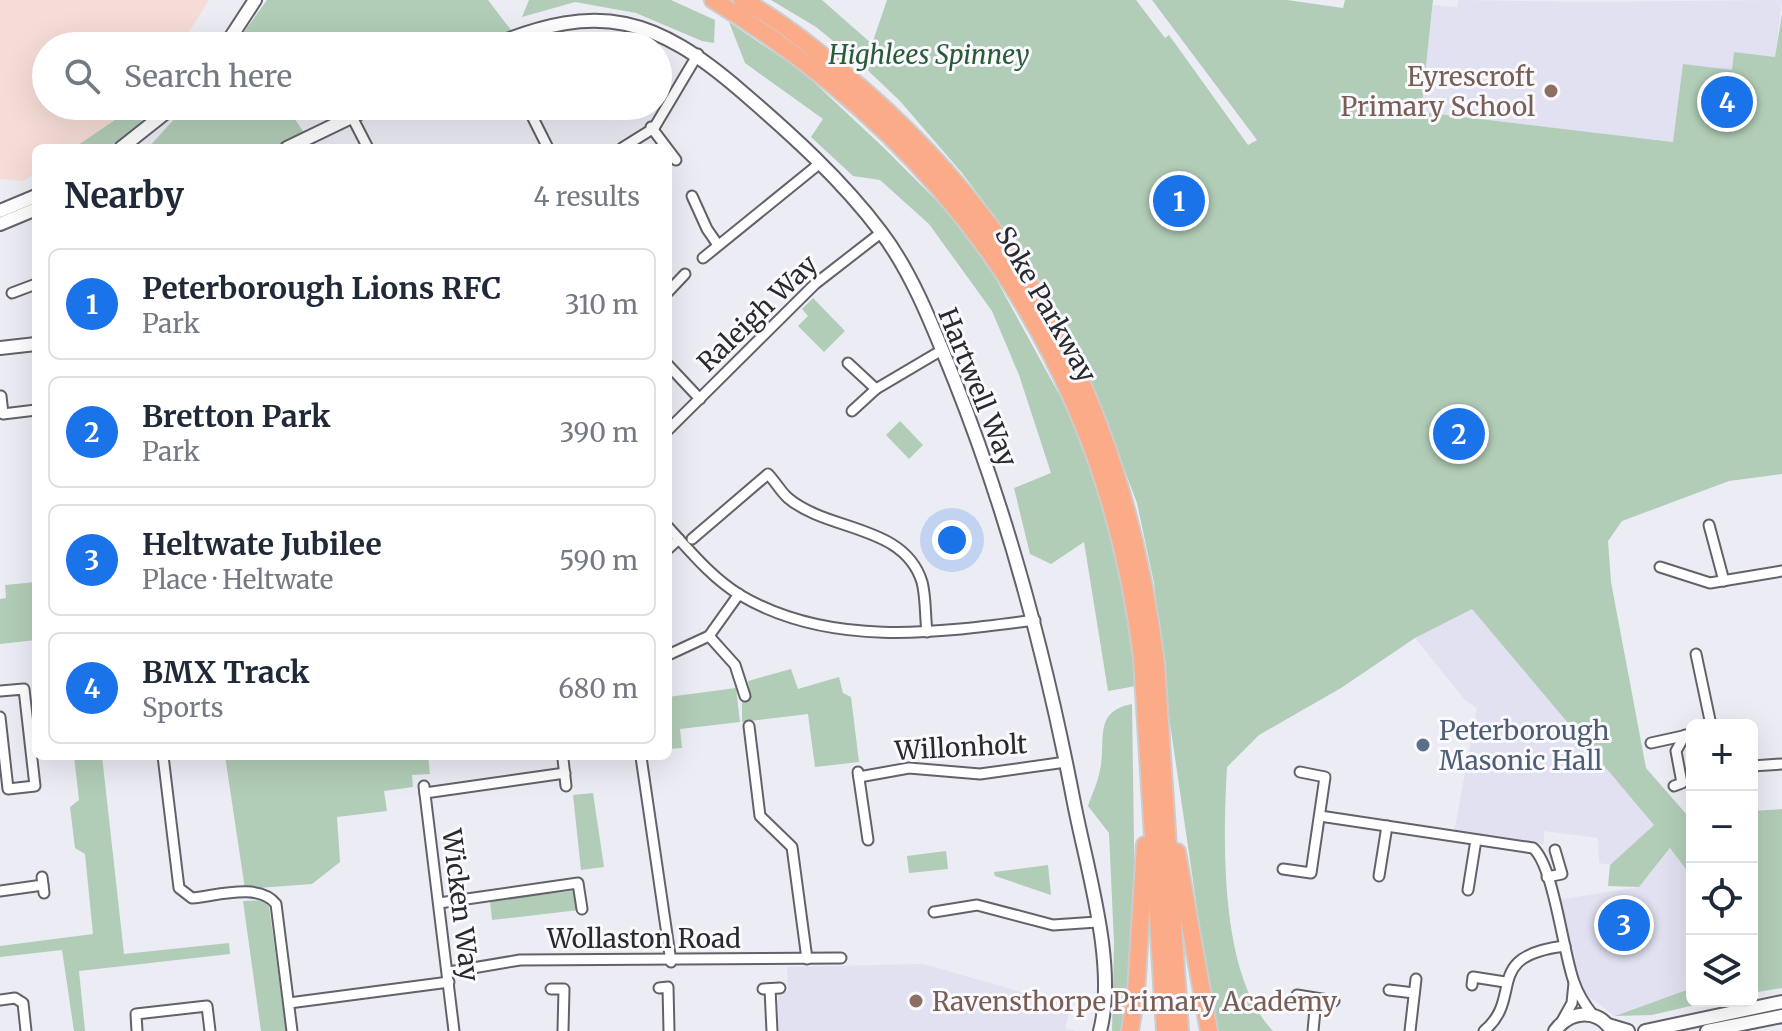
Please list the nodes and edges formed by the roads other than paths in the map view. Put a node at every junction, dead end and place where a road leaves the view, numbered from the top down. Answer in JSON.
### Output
{"nodes":[{"id":1,"x":252,"y":0,"type":"edge"},
{"id":2,"x":713,"y":0,"type":"edge"},
{"id":3,"x":744,"y":1,"type":"edge"},
{"id":4,"x":234,"y":32,"type":"edge"},
{"id":5,"x":529,"y":32,"type":"edge"},
{"id":6,"x":657,"y":32,"type":"edge"},
{"id":7,"x":672,"y":40,"type":"edge"},
{"id":8,"x":698,"y":54,"type":"junction"},
{"id":9,"x":672,"y":98,"type":"edge"},
{"id":10,"x":158,"y":120,"type":"edge"},
{"id":11,"x":346,"y":120,"type":"edge"},
{"id":12,"x":354,"y":120,"type":"edge"},
{"id":13,"x":534,"y":120,"type":"edge"},
{"id":14,"x":659,"y":120,"type":"edge"},
{"id":15,"x":651,"y":127,"type":"junction"},
{"id":16,"x":144,"y":133,"type":"junction"},
{"id":17,"x":127,"y":144,"type":"edge"},
{"id":18,"x":134,"y":144,"type":"edge"},
{"id":19,"x":295,"y":144,"type":"edge"},
{"id":20,"x":366,"y":144,"type":"edge"},
{"id":21,"x":546,"y":144,"type":"edge"},
{"id":22,"x":628,"y":144,"type":"edge"},
{"id":23,"x":664,"y":144,"type":"edge"},
{"id":24,"x":672,"y":155,"type":"edge"},
{"id":25,"x":676,"y":160,"type":"dead end"},
{"id":26,"x":819,"y":164,"type":"junction"},
{"id":27,"x":692,"y":196,"type":"dead end"},
{"id":28,"x":32,"y":198,"type":"edge"},
{"id":29,"x":0,"y":211,"type":"edge"},
{"id":30,"x":32,"y":211,"type":"edge"},
{"id":31,"x":0,"y":224,"type":"edge"},
{"id":32,"x":882,"y":232,"type":"junction"},
{"id":33,"x":718,"y":245,"type":"junction"},
{"id":34,"x":703,"y":258,"type":"dead end"},
{"id":35,"x":685,"y":274,"type":"dead end"},
{"id":36,"x":32,"y":286,"type":"edge"},
{"id":37,"x":672,"y":288,"type":"edge"},
{"id":38,"x":12,"y":293,"type":"dead end"},
{"id":39,"x":32,"y":344,"type":"edge"},
{"id":40,"x":0,"y":348,"type":"edge"},
{"id":41,"x":942,"y":350,"type":"junction"},
{"id":42,"x":848,"y":363,"type":"dead end"},
{"id":43,"x":672,"y":369,"type":"edge"},
{"id":44,"x":876,"y":389,"type":"junction"},
{"id":45,"x":1,"y":396,"type":"edge"},
{"id":46,"x":700,"y":399,"type":"junction"},
{"id":47,"x":32,"y":410,"type":"edge"},
{"id":48,"x":852,"y":411,"type":"dead end"},
{"id":49,"x":672,"y":426,"type":"edge"},
{"id":50,"x":1709,"y":525,"type":"dead end"},
{"id":51,"x":672,"y":531,"type":"edge"},
{"id":52,"x":679,"y":539,"type":"junction"},
{"id":53,"x":692,"y":539,"type":"dead end"},
{"id":54,"x":672,"y":545,"type":"edge"},
{"id":55,"x":1660,"y":567,"type":"dead end"},
{"id":56,"x":1782,"y":571,"type":"edge"},
{"id":57,"x":1724,"y":581,"type":"junction"},
{"id":58,"x":739,"y":594,"type":"junction"},
{"id":59,"x":1035,"y":620,"type":"junction"},
{"id":60,"x":927,"y":632,"type":"junction"},
{"id":61,"x":709,"y":636,"type":"junction"},
{"id":62,"x":672,"y":653,"type":"edge"},
{"id":63,"x":1696,"y":654,"type":"dead end"},
{"id":64,"x":0,"y":691,"type":"edge"},
{"id":65,"x":745,"y":696,"type":"dead end"},
{"id":66,"x":0,"y":717,"type":"edge"},
{"id":67,"x":1710,"y":719,"type":"edge"},
{"id":68,"x":749,"y":726,"type":"dead end"},
{"id":69,"x":1686,"y":734,"type":"edge"},
{"id":70,"x":1686,"y":737,"type":"edge"},
{"id":71,"x":1651,"y":743,"type":"dead end"},
{"id":72,"x":1161,"y":755,"type":"junction"},
{"id":73,"x":32,"y":760,"type":"edge"},
{"id":74,"x":32,"y":760,"type":"edge"},
{"id":75,"x":163,"y":760,"type":"edge"},
{"id":76,"x":563,"y":760,"type":"edge"},
{"id":77,"x":641,"y":760,"type":"edge"},
{"id":78,"x":1066,"y":762,"type":"junction"},
{"id":79,"x":1782,"y":764,"type":"edge"},
{"id":80,"x":1758,"y":766,"type":"edge"},
{"id":81,"x":1149,"y":772,"type":"junction"},
{"id":82,"x":1300,"y":772,"type":"dead end"},
{"id":83,"x":565,"y":773,"type":"junction"},
{"id":84,"x":566,"y":786,"type":"dead end"},
{"id":85,"x":1674,"y":786,"type":"dead end"},
{"id":86,"x":4,"y":790,"type":"edge"},
{"id":87,"x":1320,"y":816,"type":"junction"},
{"id":88,"x":1387,"y":826,"type":"junction"},
{"id":89,"x":868,"y":840,"type":"dead end"},
{"id":90,"x":1476,"y":840,"type":"junction"},
{"id":91,"x":1555,"y":850,"type":"dead end"},
{"id":92,"x":1283,"y":869,"type":"dead end"},
{"id":93,"x":1379,"y":876,"type":"dead end"},
{"id":94,"x":1547,"y":877,"type":"junction"},
{"id":95,"x":43,"y":885,"type":"dead end"},
{"id":96,"x":1468,"y":890,"type":"dead end"},
{"id":97,"x":0,"y":891,"type":"edge"},
{"id":98,"x":439,"y":903,"type":"junction"},
{"id":99,"x":582,"y":909,"type":"dead end"},
{"id":100,"x":934,"y":912,"type":"dead end"},
{"id":101,"x":1097,"y":922,"type":"junction"},
{"id":102,"x":1565,"y":946,"type":"junction"},
{"id":103,"x":841,"y":958,"type":"dead end"},
{"id":104,"x":807,"y":959,"type":"junction"},
{"id":105,"x":671,"y":962,"type":"junction"},
{"id":106,"x":449,"y":977,"type":"junction"},
{"id":107,"x":1416,"y":979,"type":"dead end"},
{"id":108,"x":1505,"y":982,"type":"junction"},
{"id":109,"x":1574,"y":983,"type":"junction"},
{"id":110,"x":1472,"y":985,"type":"dead end"},
{"id":111,"x":669,"y":987,"type":"dead end"},
{"id":112,"x":551,"y":989,"type":"dead end"},
{"id":113,"x":771,"y":989,"type":"dead end"},
{"id":114,"x":1389,"y":990,"type":"dead end"},
{"id":115,"x":1414,"y":993,"type":"junction"},
{"id":116,"x":1297,"y":995,"type":"dead end"},
{"id":117,"x":1316,"y":999,"type":"junction"},
{"id":118,"x":0,"y":1000,"type":"edge"},
{"id":119,"x":1334,"y":1001,"type":"dead end"},
{"id":120,"x":1782,"y":1002,"type":"edge"},
{"id":121,"x":289,"y":1003,"type":"junction"},
{"id":122,"x":1593,"y":1015,"type":"junction"},
{"id":123,"x":1782,"y":1016,"type":"edge"},
{"id":124,"x":1558,"y":1026,"type":"edge"},
{"id":125,"x":1610,"y":1028,"type":"edge"},
{"id":126,"x":26,"y":1031,"type":"edge"},
{"id":127,"x":137,"y":1031,"type":"edge"},
{"id":128,"x":209,"y":1031,"type":"edge"},
{"id":129,"x":292,"y":1031,"type":"edge"},
{"id":130,"x":454,"y":1031,"type":"edge"},
{"id":131,"x":563,"y":1031,"type":"edge"},
{"id":132,"x":669,"y":1031,"type":"edge"},
{"id":133,"x":772,"y":1031,"type":"edge"},
{"id":134,"x":1100,"y":1031,"type":"edge"},
{"id":135,"x":1130,"y":1031,"type":"edge"},
{"id":136,"x":1165,"y":1031,"type":"edge"},
{"id":137,"x":1180,"y":1031,"type":"edge"},
{"id":138,"x":1209,"y":1031,"type":"edge"},
{"id":139,"x":1313,"y":1031,"type":"edge"},
{"id":140,"x":1410,"y":1031,"type":"edge"},
{"id":141,"x":1484,"y":1031,"type":"edge"},
{"id":142,"x":1628,"y":1031,"type":"edge"},
{"id":143,"x":1645,"y":1031,"type":"edge"},
{"id":144,"x":1707,"y":1031,"type":"edge"}],
"edges":[{"from":1,"to":4,"type":"street"},
{"from":2,"to":81,"type":"highway","name":"Soke Parkway"},
{"from":3,"to":72,"type":"highway","name":"Soke Parkway"},
{"from":5,"to":6,"type":"street","name":"Hartwell Way"},
{"from":7,"to":8,"type":"street","name":"Hartwell Way"},
{"from":8,"to":9,"type":"street"},
{"from":8,"to":26,"type":"street","name":"Hartwell Way"},
{"from":10,"to":16,"type":"street"},
{"from":11,"to":19,"type":"street"},
{"from":12,"to":20,"type":"street"},
{"from":13,"to":21,"type":"street"},
{"from":14,"to":15,"type":"street"},
{"from":15,"to":22,"type":"street"},
{"from":15,"to":23,"type":"street"},
{"from":16,"to":17,"type":"street"},
{"from":16,"to":18,"type":"street"},
{"from":24,"to":25,"type":"street"},
{"from":26,"to":32,"type":"street","name":"Hartwell Way"},
{"from":26,"to":33,"type":"street"},
{"from":27,"to":33,"type":"street"},
{"from":28,"to":29,"type":"street"},
{"from":30,"to":31,"type":"street"},
{"from":32,"to":41,"type":"street","name":"Hartwell Way"},
{"from":32,"to":46,"type":"street","name":"Raleigh Way"},
{"from":33,"to":34,"type":"street"},
{"from":35,"to":37,"type":"street"},
{"from":36,"to":38,"type":"street"},
{"from":39,"to":40,"type":"street"},
{"from":41,"to":44,"type":"street"},
{"from":41,"to":59,"type":"street","name":"Hartwell Way"},
{"from":42,"to":44,"type":"street"},
{"from":43,"to":46,"type":"street"},
{"from":44,"to":48,"type":"street"},
{"from":45,"to":47,"type":"street"},
{"from":46,"to":49,"type":"street","name":"Raleigh Way"},
{"from":50,"to":57,"type":"street"},
{"from":51,"to":52,"type":"street"},
{"from":52,"to":54,"type":"street"},
{"from":52,"to":58,"type":"street"},
{"from":53,"to":60,"type":"street"},
{"from":55,"to":57,"type":"street"},
{"from":56,"to":57,"type":"street"},
{"from":58,"to":60,"type":"street"},
{"from":58,"to":61,"type":"street"},
{"from":59,"to":60,"type":"street"},
{"from":59,"to":78,"type":"street","name":"Hartwell Way"},
{"from":61,"to":62,"type":"street"},
{"from":61,"to":65,"type":"street"},
{"from":63,"to":67,"type":"street"},
{"from":64,"to":73,"type":"street"},
{"from":66,"to":86,"type":"street"},
{"from":68,"to":104,"type":"street"},
{"from":69,"to":71,"type":"street"},
{"from":70,"to":85,"type":"street"},
{"from":72,"to":137,"type":"highway","name":"Soke Parkway"},
{"from":72,"to":138,"type":"highway"},
{"from":74,"to":86,"type":"street"},
{"from":75,"to":121,"type":"street"},
{"from":76,"to":83,"type":"street"},
{"from":77,"to":105,"type":"street"},
{"from":78,"to":89,"type":"street","name":"Willonholt"},
{"from":78,"to":101,"type":"street","name":"Hartwell Way"},
{"from":79,"to":80,"type":"street"},
{"from":81,"to":135,"type":"highway"},
{"from":81,"to":136,"type":"highway","name":"Soke Parkway"},
{"from":82,"to":87,"type":"street"},
{"from":83,"to":84,"type":"street"},
{"from":83,"to":98,"type":"street","name":"Wicken Way"},
{"from":87,"to":88,"type":"street"},
{"from":87,"to":92,"type":"street"},
{"from":88,"to":90,"type":"street"},
{"from":88,"to":93,"type":"street"},
{"from":90,"to":94,"type":"street"},
{"from":90,"to":96,"type":"street"},
{"from":91,"to":94,"type":"street"},
{"from":94,"to":102,"type":"street"},
{"from":95,"to":97,"type":"street"},
{"from":98,"to":99,"type":"street"},
{"from":98,"to":106,"type":"street","name":"Wicken Way"},
{"from":100,"to":101,"type":"street"},
{"from":101,"to":134,"type":"street","name":"Hartwell Way"},
{"from":102,"to":108,"type":"street"},
{"from":102,"to":109,"type":"street"},
{"from":103,"to":104,"type":"street","name":"Wollaston Road"},
{"from":104,"to":105,"type":"street","name":"Wollaston Road"},
{"from":105,"to":106,"type":"street","name":"Wollaston Road"},
{"from":106,"to":121,"type":"street","name":"Wollaston Road"},
{"from":106,"to":130,"type":"street","name":"Wicken Way"},
{"from":107,"to":115,"type":"street"},
{"from":108,"to":110,"type":"street"},
{"from":108,"to":141,"type":"street"},
{"from":109,"to":122,"type":"street"},
{"from":109,"to":124,"type":"street"},
{"from":111,"to":132,"type":"street"},
{"from":112,"to":131,"type":"street"},
{"from":113,"to":133,"type":"street"},
{"from":114,"to":115,"type":"street"},
{"from":115,"to":140,"type":"street"},
{"from":116,"to":117,"type":"street"},
{"from":117,"to":119,"type":"street"},
{"from":117,"to":139,"type":"street"},
{"from":118,"to":126,"type":"street"},
{"from":120,"to":143,"type":"street"},
{"from":121,"to":129,"type":"street"},
{"from":122,"to":124,"type":"street"},
{"from":122,"to":125,"type":"street"},
{"from":123,"to":144,"type":"street"},
{"from":125,"to":142,"type":"street"},
{"from":127,"to":128,"type":"street"}]}
